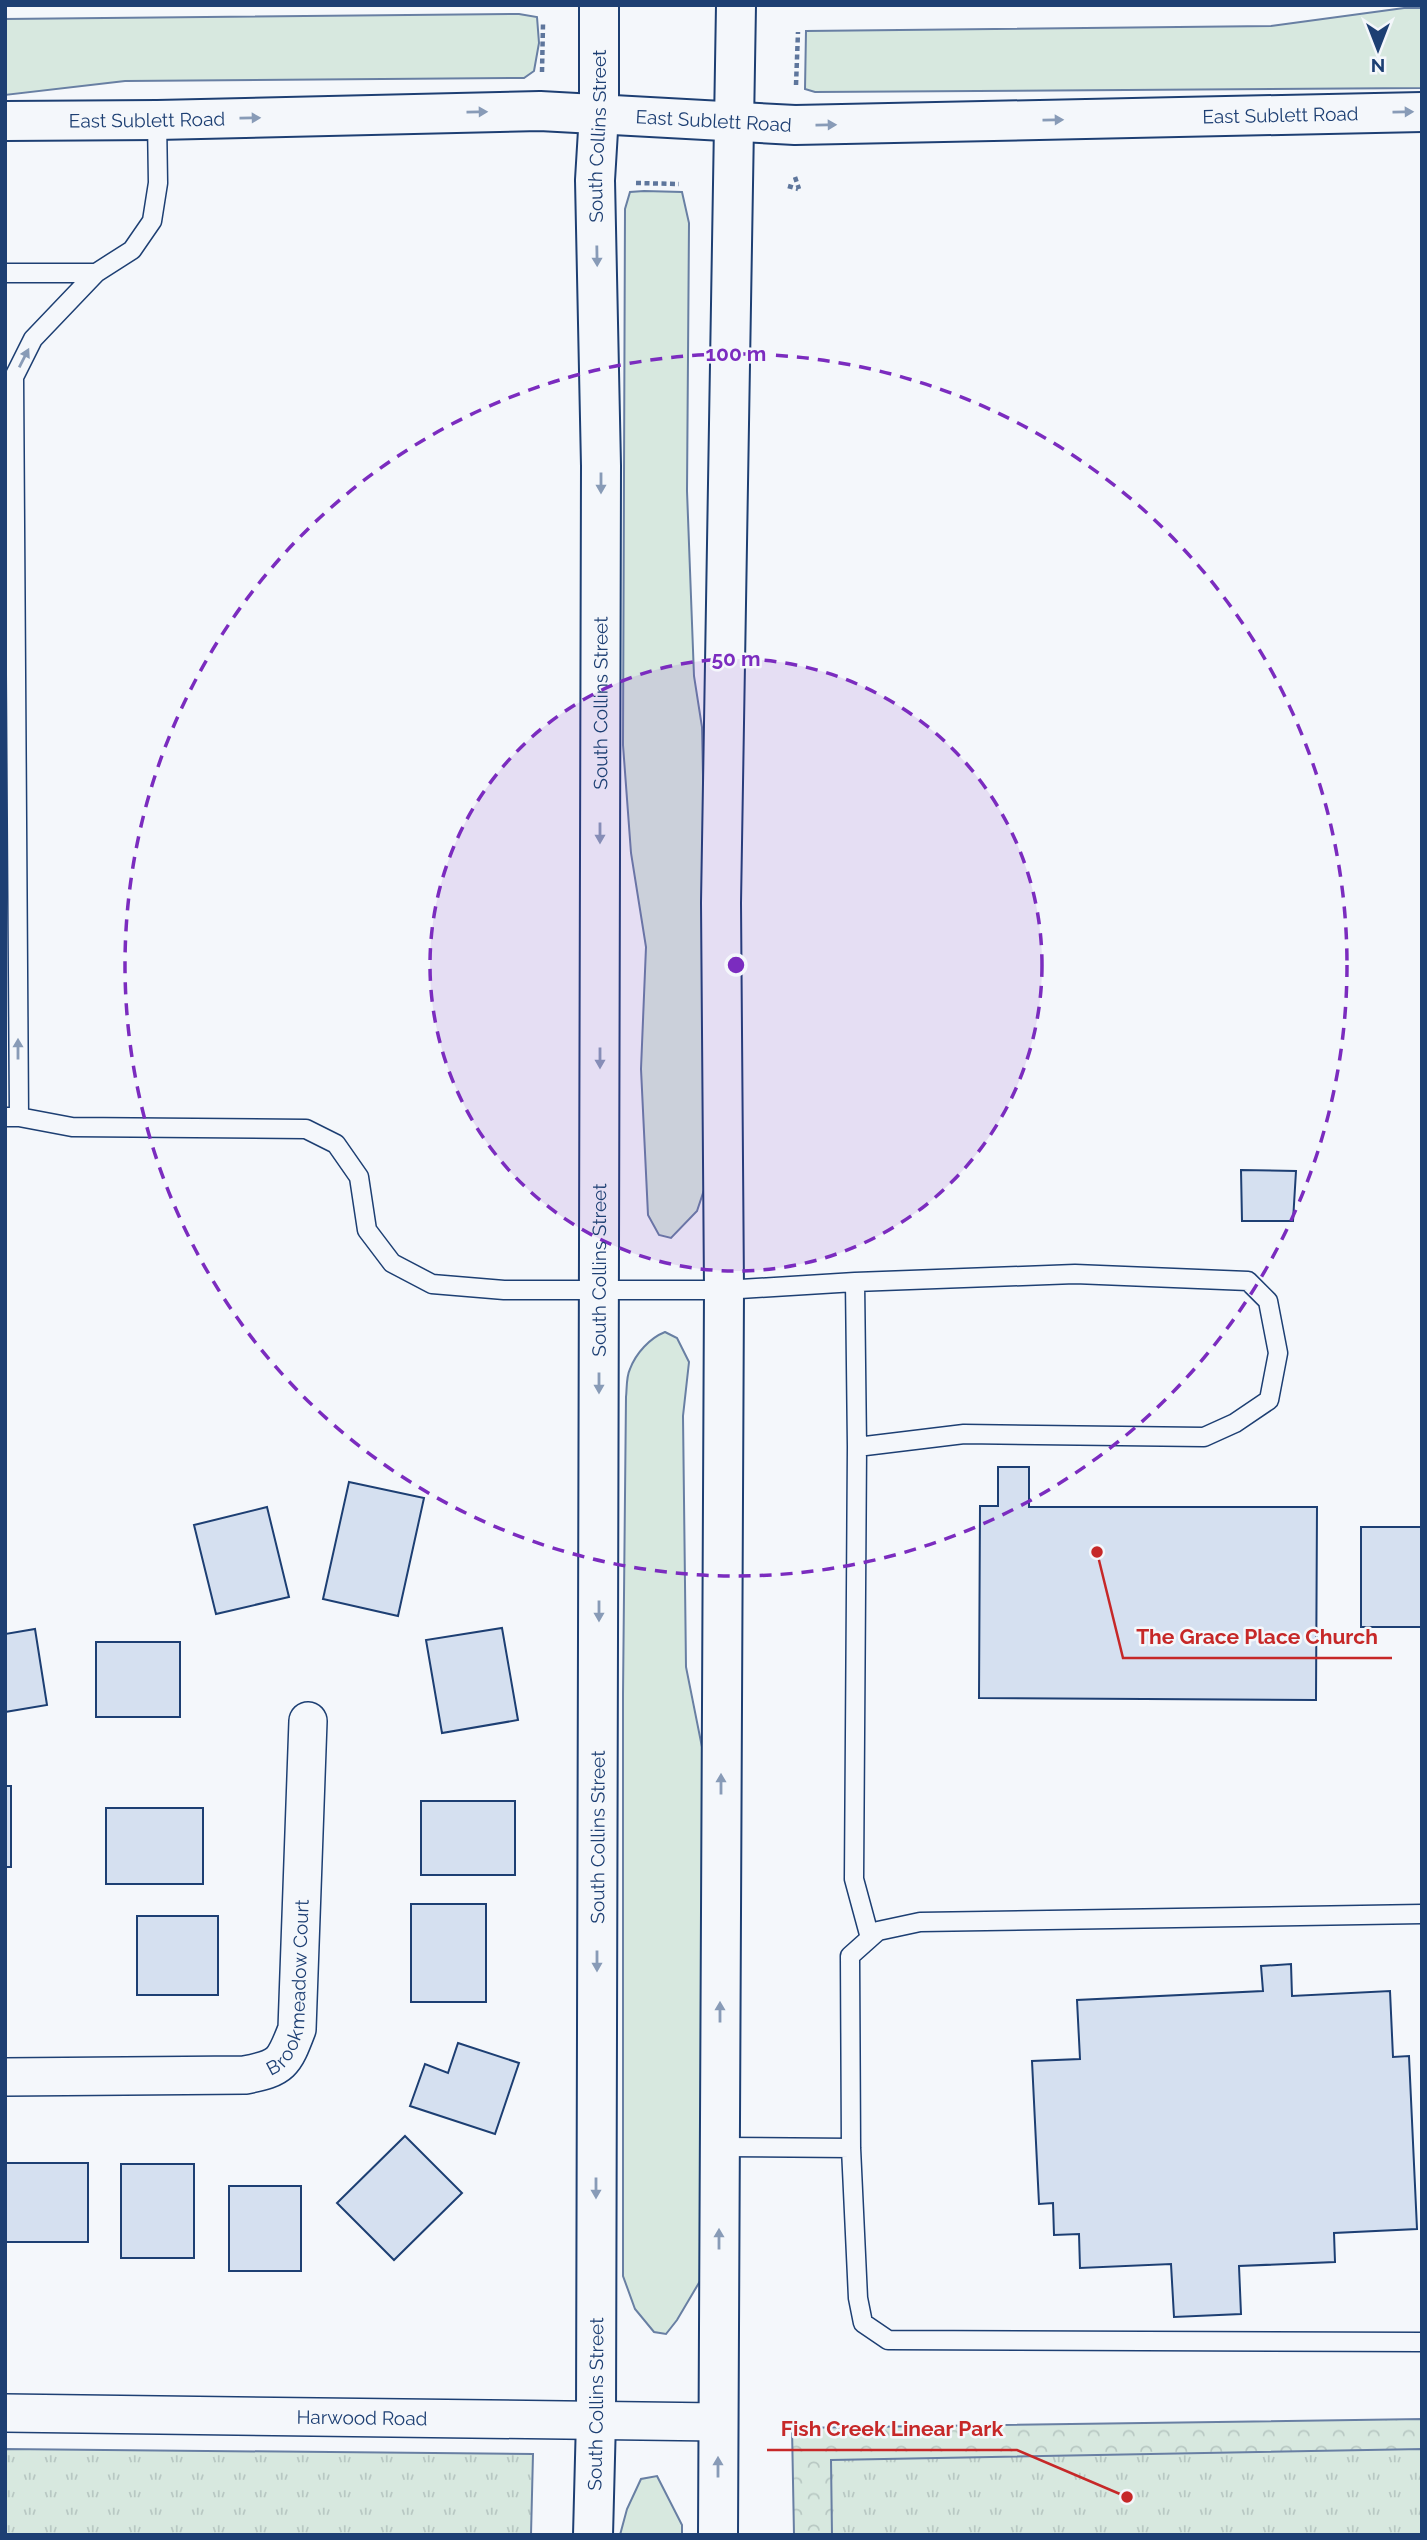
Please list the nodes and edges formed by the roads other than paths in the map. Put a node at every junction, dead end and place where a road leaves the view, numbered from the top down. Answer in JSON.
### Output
{"nodes":[{"id":1,"x":598,"y":5,"type":"edge"},
{"id":2,"x":736,"y":5,"type":"edge"},
{"id":3,"x":1422,"y":111,"type":"edge"},
{"id":4,"x":598,"y":114,"type":"junction"},
{"id":5,"x":157,"y":120,"type":"junction"},
{"id":6,"x":5,"y":121,"type":"edge"},
{"id":7,"x":733,"y":121,"type":"junction"},
{"id":8,"x":5,"y":273,"type":"edge"},
{"id":9,"x":96,"y":273,"type":"junction"},
{"id":10,"x":12,"y":1117,"type":"edge"},
{"id":11,"x":855,"y":1282,"type":"junction"},
{"id":12,"x":600,"y":1290,"type":"junction"},
{"id":13,"x":724,"y":1290,"type":"junction"},
{"id":14,"x":857,"y":1447,"type":"junction"},
{"id":15,"x":308,"y":1721,"type":"dead end"},
{"id":16,"x":1422,"y":1914,"type":"edge"},
{"id":17,"x":870,"y":1938,"type":"junction"},
{"id":18,"x":5,"y":2077,"type":"edge"},
{"id":19,"x":719,"y":2147,"type":"junction"},
{"id":20,"x":851,"y":2148,"type":"junction"},
{"id":21,"x":1422,"y":2342,"type":"edge"},
{"id":22,"x":5,"y":2413,"type":"edge"},
{"id":23,"x":596,"y":2420,"type":"junction"},
{"id":24,"x":718,"y":2422,"type":"junction"},
{"id":25,"x":593,"y":2535,"type":"edge"},
{"id":26,"x":718,"y":2535,"type":"edge"}],
"edges":[{"from":1,"to":4,"type":"main road","name":"South Collins Street"},
{"from":2,"to":7,"type":"main road"},
{"from":7,"to":3,"type":"main road","name":"East Sublett Road","one_way":true},
{"from":5,"to":4,"type":"main road","name":"East Sublett Road","one_way":true},
{"from":4,"to":7,"type":"main road","name":"East Sublett Road"},
{"from":4,"to":12,"type":"main road","name":"South Collins Street","one_way":true},
{"from":5,"to":6,"type":"main road","name":"East Sublett Road"},
{"from":5,"to":9,"type":"lane"},
{"from":7,"to":13,"type":"main road"},
{"from":8,"to":9,"type":"lane"},
{"from":10,"to":9,"type":"lane","one_way":true},
{"from":10,"to":12,"type":"lane"},
{"from":11,"to":13,"type":"lane"},
{"from":11,"to":14,"type":"lane"},
{"from":11,"to":14,"type":"lane"},
{"from":12,"to":13,"type":"lane"},
{"from":12,"to":23,"type":"main road","name":"South Collins Street","one_way":true},
{"from":19,"to":13,"type":"main road","one_way":true},
{"from":14,"to":17,"type":"lane"},
{"from":15,"to":18,"type":"street","name":"Brookmeadow Court"},
{"from":16,"to":17,"type":"lane"},
{"from":17,"to":20,"type":"lane"},
{"from":19,"to":20,"type":"lane"},
{"from":24,"to":19,"type":"main road","one_way":true},
{"from":20,"to":21,"type":"lane"},
{"from":22,"to":23,"type":"street","name":"Harwood Road"},
{"from":23,"to":24,"type":"street","name":"Harwood Road"},
{"from":23,"to":25,"type":"main road","name":"South Collins Street"},
{"from":26,"to":24,"type":"main road","one_way":true}]}
